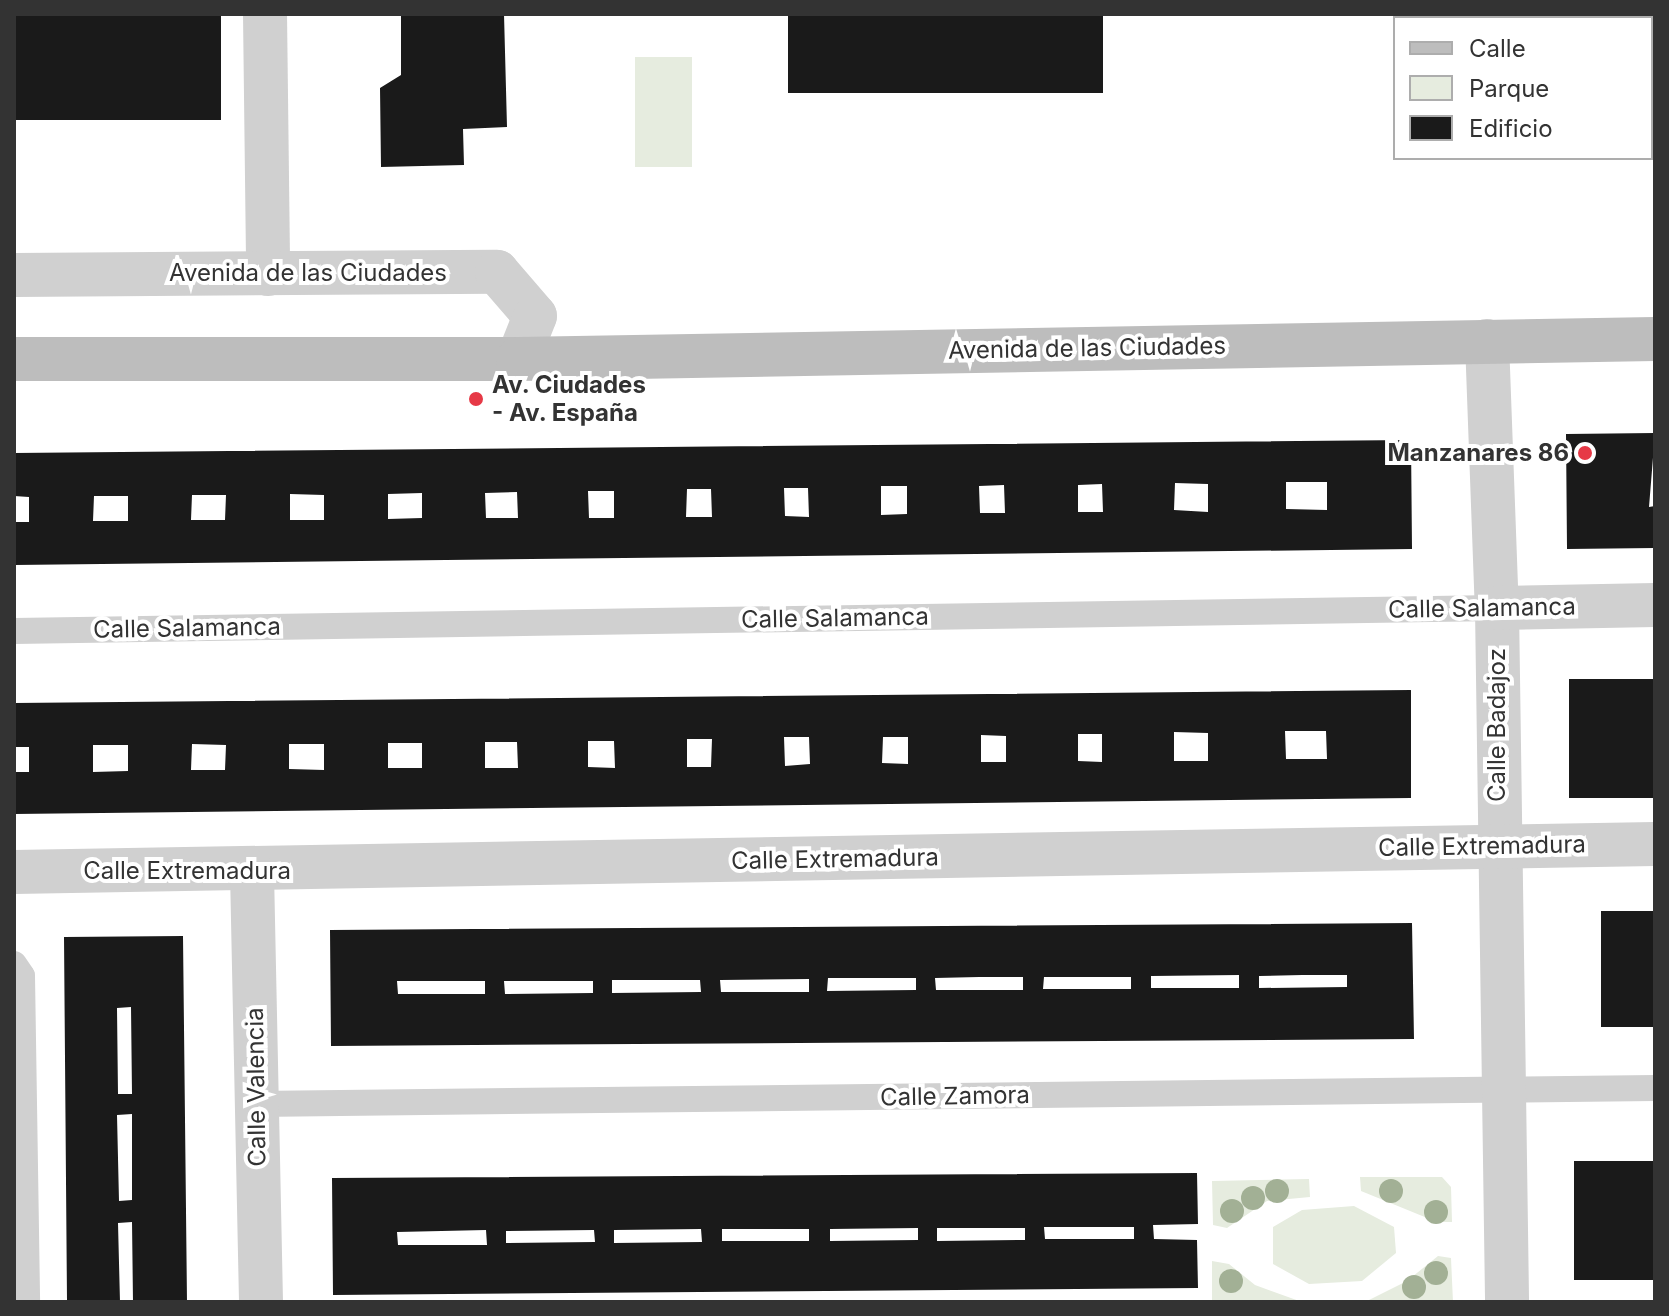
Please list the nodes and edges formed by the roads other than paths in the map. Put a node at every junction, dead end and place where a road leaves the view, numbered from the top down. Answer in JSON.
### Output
{"nodes":[{"id":1,"x":265,"y":14,"type":"edge"},
{"id":2,"x":268,"y":274,"type":"junction"},
{"id":3,"x":14,"y":275,"type":"edge"},
{"id":4,"x":1655,"y":339,"type":"edge"},
{"id":5,"x":1487,"y":341,"type":"junction"},
{"id":6,"x":14,"y":359,"type":"edge"},
{"id":7,"x":518,"y":359,"type":"junction"},
{"id":8,"x":1655,"y":605,"type":"edge"},
{"id":9,"x":1497,"y":608,"type":"junction"},
{"id":10,"x":14,"y":631,"type":"edge"},
{"id":11,"x":1655,"y":844,"type":"edge"},
{"id":12,"x":1497,"y":845,"type":"junction"},
{"id":13,"x":14,"y":872,"type":"edge"},
{"id":14,"x":252,"y":872,"type":"junction"},
{"id":15,"x":14,"y":964,"type":"edge"},
{"id":16,"x":1655,"y":1088,"type":"edge"},
{"id":17,"x":1502,"y":1090,"type":"junction"},
{"id":18,"x":256,"y":1104,"type":"junction"},
{"id":19,"x":27,"y":1302,"type":"edge"},
{"id":20,"x":261,"y":1302,"type":"edge"},
{"id":21,"x":1507,"y":1302,"type":"edge"}],
"edges":[{"from":1,"to":2,"type":"street"},
{"from":2,"to":3,"type":"street","name":"Avenida de las Ciudades"},
{"from":2,"to":7,"type":"street","name":"Avenida de las Ciudades"},
{"from":4,"to":5,"type":"street","name":"Avenida de las Ciudades"},
{"from":5,"to":7,"type":"street","name":"Avenida de las Ciudades"},
{"from":5,"to":9,"type":"street","name":"Calle Badajoz"},
{"from":6,"to":7,"type":"street","name":"Avenida de las Ciudades"},
{"from":8,"to":9,"type":"street","name":"Calle Salamanca"},
{"from":9,"to":10,"type":"lane","name":"Calle Salamanca"},
{"from":9,"to":12,"type":"street","name":"Calle Badajoz"},
{"from":11,"to":12,"type":"street","name":"Calle Extremadura"},
{"from":12,"to":14,"type":"street","name":"Calle Extremadura"},
{"from":12,"to":17,"type":"street","name":"Calle Badajoz"},
{"from":13,"to":14,"type":"street","name":"Calle Extremadura"},
{"from":14,"to":18,"type":"street","name":"Calle Valencia"},
{"from":15,"to":19,"type":"lane"},
{"from":16,"to":17,"type":"lane","name":"Calle Zamora"},
{"from":17,"to":18,"type":"lane","name":"Calle Zamora"},
{"from":17,"to":21,"type":"street","name":"Calle Badajoz"},
{"from":18,"to":20,"type":"street","name":"Calle Valencia"}]}
